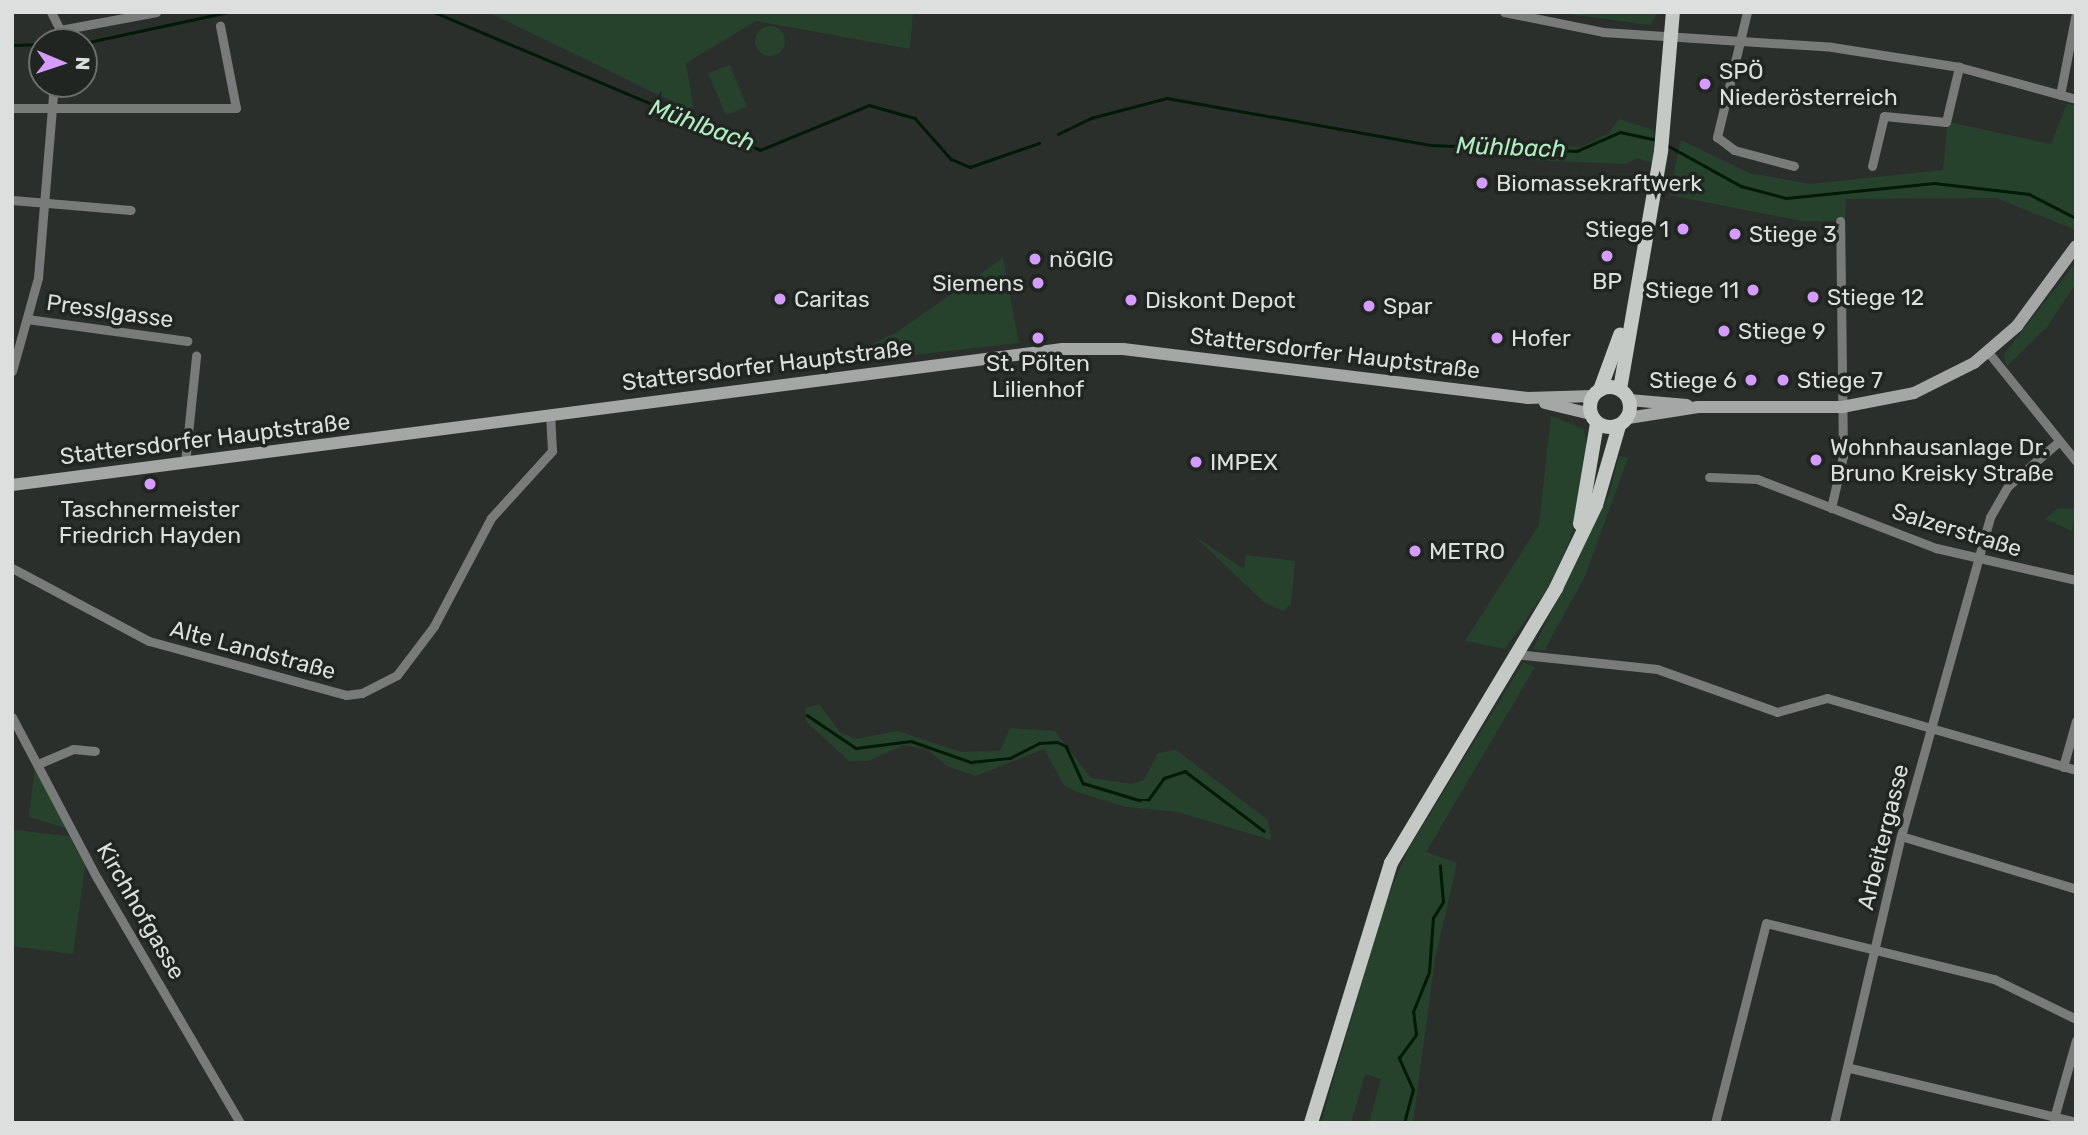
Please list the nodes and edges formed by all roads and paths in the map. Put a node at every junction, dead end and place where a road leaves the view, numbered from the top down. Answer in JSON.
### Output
{"nodes":[{"id":1,"x":51,"y":12,"type":"edge"},
{"id":2,"x":156,"y":12,"type":"edge"},
{"id":3,"x":1504,"y":12,"type":"edge"},
{"id":4,"x":1673,"y":12,"type":"edge"},
{"id":5,"x":1747,"y":12,"type":"edge"},
{"id":6,"x":2076,"y":13,"type":"edge"},
{"id":7,"x":220,"y":26,"type":"dead end"},
{"id":8,"x":1671,"y":39,"type":"junction"},
{"id":9,"x":1739,"y":41,"type":"junction"},
{"id":10,"x":1959,"y":67,"type":"junction"},
{"id":11,"x":2060,"y":95,"type":"junction"},
{"id":12,"x":54,"y":98,"type":"edge"},
{"id":13,"x":2076,"y":99,"type":"edge"},
{"id":14,"x":54,"y":107,"type":"junction"},
{"id":15,"x":12,"y":108,"type":"edge"},
{"id":16,"x":1794,"y":166,"type":"dead end"},
{"id":17,"x":1872,"y":166,"type":"dead end"},
{"id":18,"x":12,"y":200,"type":"edge"},
{"id":19,"x":46,"y":203,"type":"junction"},
{"id":20,"x":131,"y":210,"type":"dead end"},
{"id":21,"x":1840,"y":221,"type":"dead end"},
{"id":22,"x":2076,"y":246,"type":"edge"},
{"id":23,"x":1631,"y":300,"type":"junction"},
{"id":24,"x":27,"y":319,"type":"junction"},
{"id":25,"x":187,"y":341,"type":"dead end"},
{"id":26,"x":1988,"y":352,"type":"junction"},
{"id":27,"x":196,"y":356,"type":"dead end"},
{"id":28,"x":12,"y":371,"type":"edge"},
{"id":29,"x":1597,"y":393,"type":"junction"},
{"id":30,"x":1625,"y":395,"type":"junction"},
{"id":31,"x":1528,"y":398,"type":"junction"},
{"id":32,"x":1698,"y":407,"type":"junction"},
{"id":33,"x":1842,"y":407,"type":"junction"},
{"id":34,"x":550,"y":414,"type":"junction"},
{"id":35,"x":1594,"y":418,"type":"junction"},
{"id":36,"x":1623,"y":422,"type":"junction"},
{"id":37,"x":2058,"y":442,"type":"junction"},
{"id":38,"x":2076,"y":461,"type":"edge"},
{"id":39,"x":185,"y":463,"type":"junction"},
{"id":40,"x":1709,"y":477,"type":"dead end"},
{"id":41,"x":12,"y":485,"type":"edge"},
{"id":42,"x":1831,"y":508,"type":"junction"},
{"id":43,"x":1584,"y":525,"type":"junction"},
{"id":44,"x":1979,"y":562,"type":"junction"},
{"id":45,"x":12,"y":569,"type":"edge"},
{"id":46,"x":2076,"y":580,"type":"edge"},
{"id":47,"x":1515,"y":654,"type":"junction"},
{"id":48,"x":12,"y":717,"type":"edge"},
{"id":49,"x":2076,"y":721,"type":"edge"},
{"id":50,"x":1930,"y":728,"type":"junction"},
{"id":51,"x":95,"y":751,"type":"dead end"},
{"id":52,"x":38,"y":764,"type":"junction"},
{"id":53,"x":2063,"y":767,"type":"junction"},
{"id":54,"x":2076,"y":771,"type":"edge"},
{"id":55,"x":1901,"y":836,"type":"junction"},
{"id":56,"x":2076,"y":888,"type":"edge"},
{"id":57,"x":1876,"y":948,"type":"junction"},
{"id":58,"x":2076,"y":1019,"type":"edge"},
{"id":59,"x":2076,"y":1040,"type":"edge"},
{"id":60,"x":1850,"y":1068,"type":"junction"},
{"id":61,"x":2054,"y":1118,"type":"junction"},
{"id":62,"x":2076,"y":1122,"type":"edge"},
{"id":63,"x":240,"y":1123,"type":"edge"},
{"id":64,"x":1311,"y":1123,"type":"edge"},
{"id":65,"x":1715,"y":1123,"type":"edge"},
{"id":66,"x":1834,"y":1123,"type":"edge"}],
"edges":[{"from":1,"to":2,"type":"street"},
{"from":3,"to":8,"type":"street"},
{"from":4,"to":8,"type":"main road"},
{"from":5,"to":9,"type":"street"},
{"from":6,"to":11,"type":"street"},
{"from":7,"to":14,"type":"street"},
{"from":8,"to":9,"type":"street"},
{"from":8,"to":23,"type":"main road"},
{"from":9,"to":10,"type":"street"},
{"from":9,"to":16,"type":"street"},
{"from":10,"to":11,"type":"street"},
{"from":10,"to":17,"type":"street"},
{"from":11,"to":13,"type":"street"},
{"from":12,"to":14,"type":"street"},
{"from":14,"to":15,"type":"street"},
{"from":14,"to":19,"type":"street"},
{"from":18,"to":19,"type":"street"},
{"from":19,"to":20,"type":"street"},
{"from":19,"to":24,"type":"street"},
{"from":21,"to":33,"type":"street"},
{"from":22,"to":26,"type":"main road"},
{"from":23,"to":29,"type":"main road"},
{"from":23,"to":30,"type":"main road"},
{"from":24,"to":25,"type":"street","name":"Presslgasse"},
{"from":24,"to":28,"type":"street"},
{"from":26,"to":33,"type":"main road"},
{"from":26,"to":37,"type":"street"},
{"from":27,"to":39,"type":"street"},
{"from":29,"to":30,"type":"main road"},
{"from":29,"to":31,"type":"main road","name":"Stattersdorfer Hauptstraße"},
{"from":29,"to":35,"type":"main road"},
{"from":30,"to":32,"type":"main road"},
{"from":30,"to":36,"type":"main road"},
{"from":31,"to":34,"type":"main road","name":"Stattersdorfer Hauptstraße"},
{"from":31,"to":35,"type":"main road","name":"Stattersdorfer Hauptstraße"},
{"from":32,"to":33,"type":"main road"},
{"from":32,"to":36,"type":"main road"},
{"from":33,"to":42,"type":"street"},
{"from":34,"to":39,"type":"main road","name":"Stattersdorfer Hauptstraße"},
{"from":34,"to":45,"type":"street","name":"Alte Landstraße"},
{"from":35,"to":36,"type":"main road"},
{"from":35,"to":43,"type":"main road"},
{"from":36,"to":43,"type":"main road"},
{"from":37,"to":38,"type":"street"},
{"from":37,"to":44,"type":"street","name":"Arbeitergasse"},
{"from":39,"to":41,"type":"main road","name":"Stattersdorfer Hauptstraße"},
{"from":40,"to":42,"type":"street","name":"Salzerstraße"},
{"from":42,"to":44,"type":"street","name":"Salzerstraße"},
{"from":43,"to":47,"type":"main road"},
{"from":44,"to":46,"type":"street","name":"Salzerstraße"},
{"from":44,"to":50,"type":"street","name":"Arbeitergasse"},
{"from":47,"to":50,"type":"street"},
{"from":47,"to":64,"type":"main road"},
{"from":48,"to":52,"type":"street","name":"Kirchhofgasse"},
{"from":49,"to":53,"type":"street"},
{"from":50,"to":53,"type":"street"},
{"from":50,"to":55,"type":"street","name":"Arbeitergasse"},
{"from":51,"to":52,"type":"street"},
{"from":52,"to":63,"type":"street","name":"Kirchhofgasse"},
{"from":53,"to":54,"type":"street"},
{"from":55,"to":56,"type":"street"},
{"from":55,"to":57,"type":"street","name":"Arbeitergasse"},
{"from":57,"to":58,"type":"street"},
{"from":57,"to":60,"type":"street","name":"Arbeitergasse"},
{"from":57,"to":65,"type":"street"},
{"from":59,"to":61,"type":"street"},
{"from":60,"to":61,"type":"street"},
{"from":60,"to":66,"type":"street","name":"Arbeitergasse"},
{"from":61,"to":62,"type":"street"}]}
